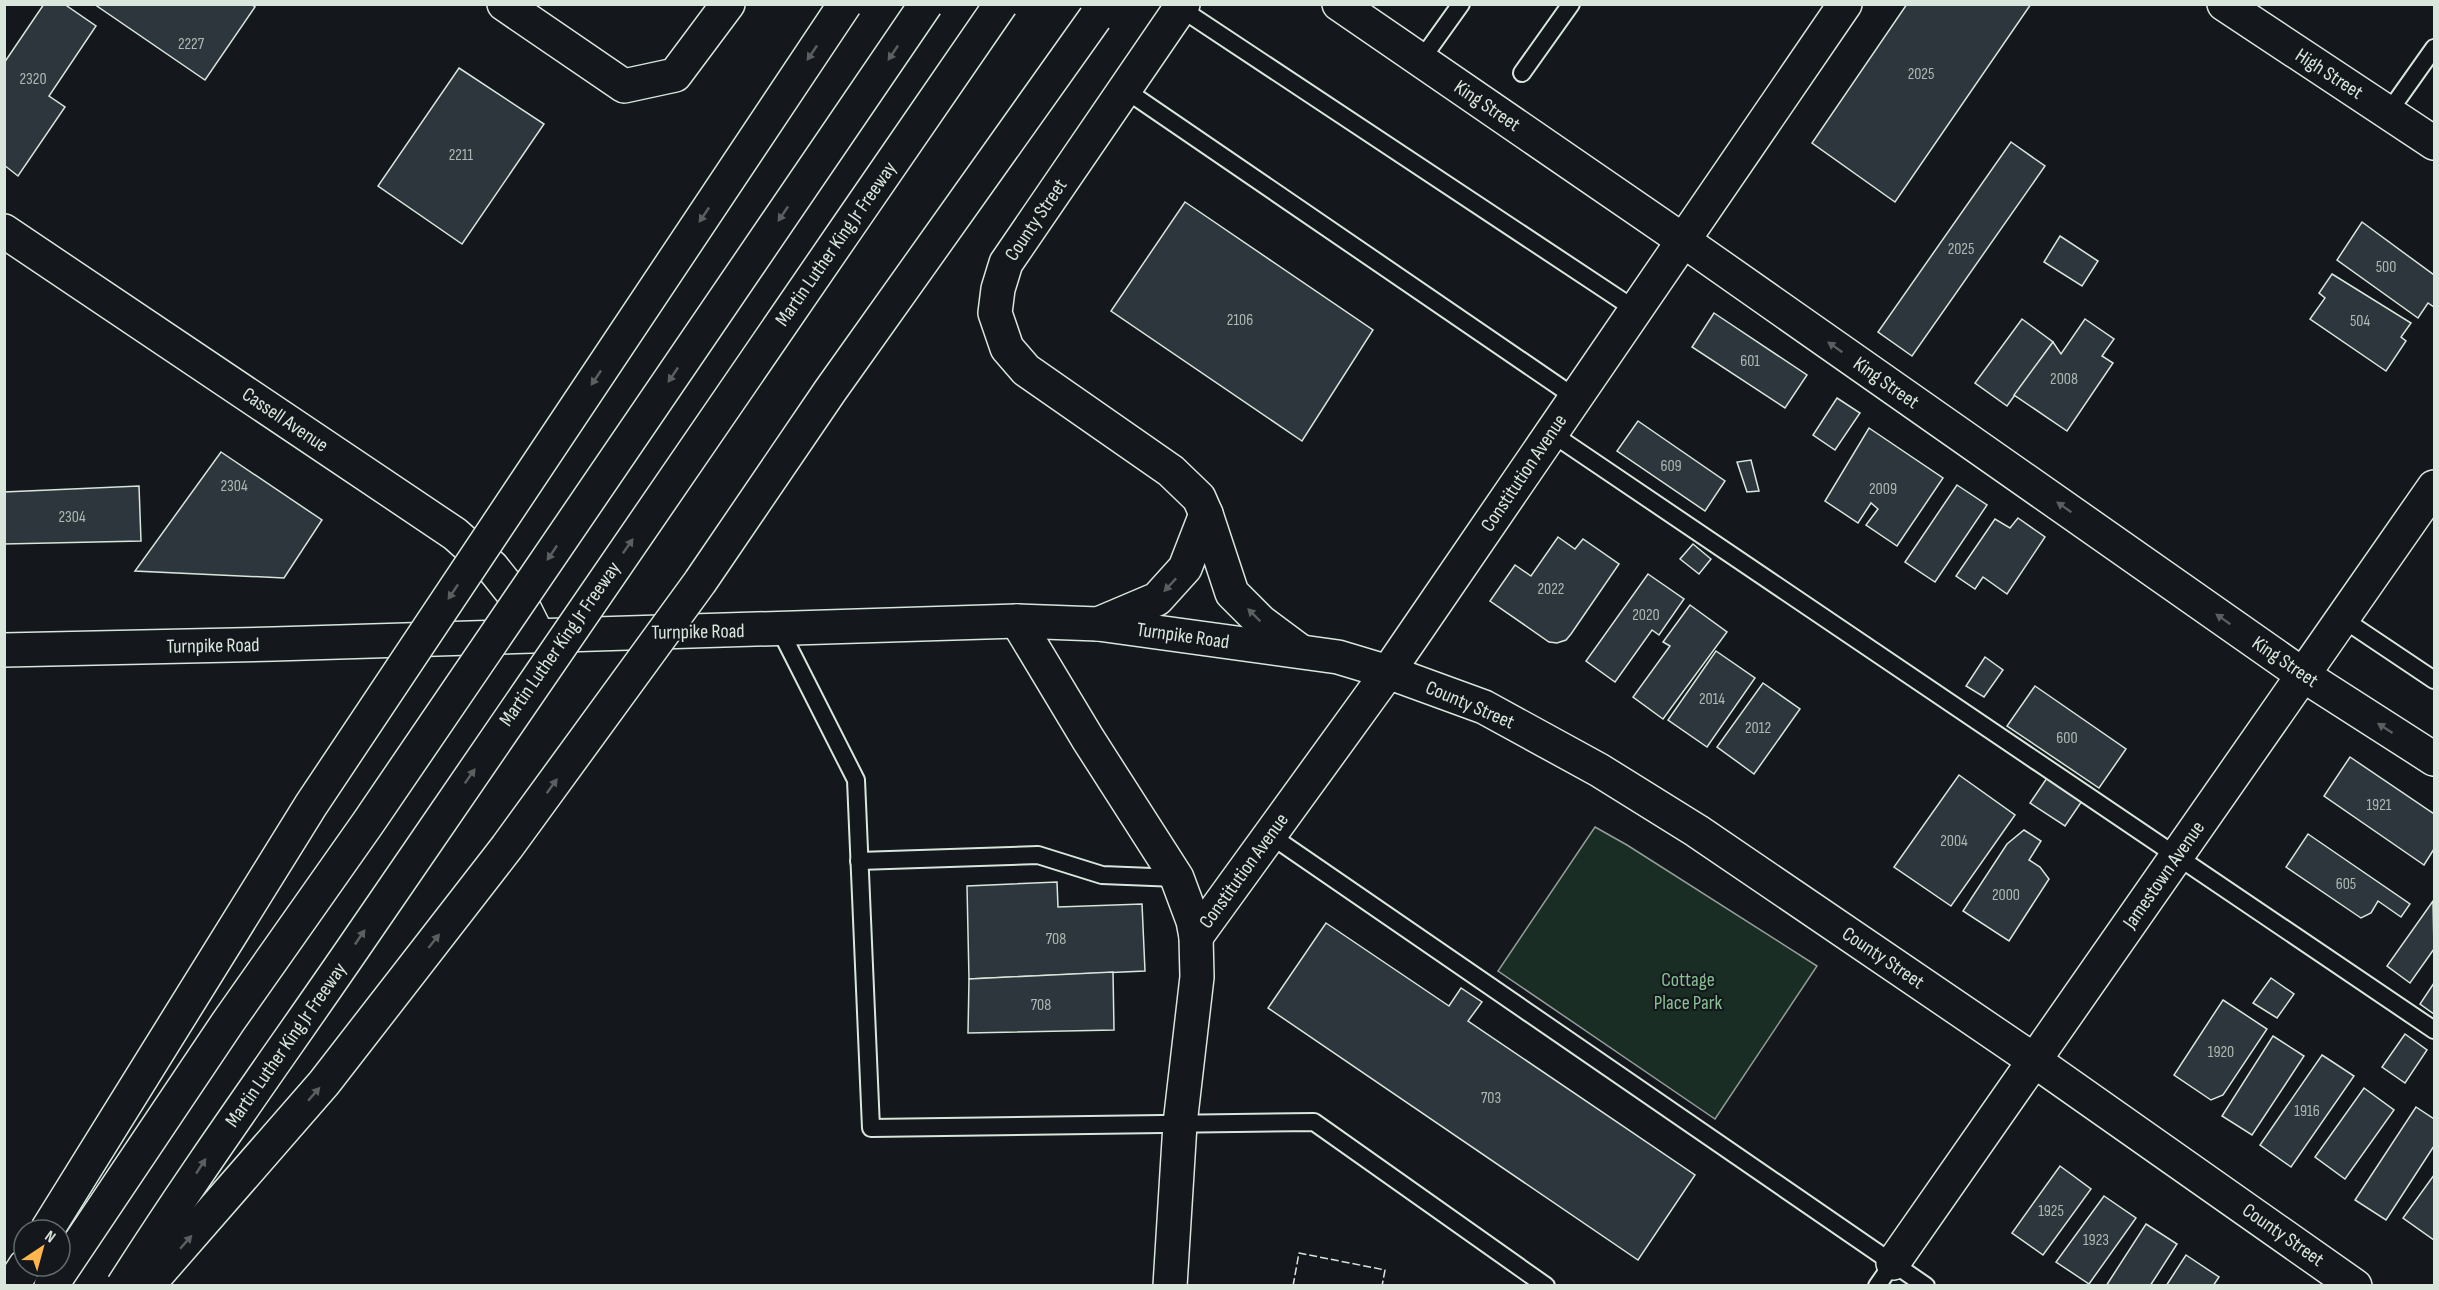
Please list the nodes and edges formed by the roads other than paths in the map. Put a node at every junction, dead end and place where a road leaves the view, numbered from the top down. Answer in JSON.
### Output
{"nodes":[{"id":1,"x":504,"y":4,"type":"edge"},
{"id":2,"x":728,"y":4,"type":"edge"},
{"id":3,"x":845,"y":4,"type":"edge"},
{"id":4,"x":926,"y":4,"type":"edge"},
{"id":5,"x":1001,"y":4,"type":"edge"},
{"id":6,"x":1340,"y":4,"type":"edge"},
{"id":7,"x":1461,"y":4,"type":"edge"},
{"id":8,"x":1571,"y":4,"type":"edge"},
{"id":9,"x":1845,"y":4,"type":"edge"},
{"id":10,"x":2224,"y":4,"type":"edge"},
{"id":11,"x":1181,"y":6,"type":"edge"},
{"id":12,"x":1100,"y":11,"type":"edge"},
{"id":13,"x":2434,"y":48,"type":"edge"},
{"id":14,"x":1420,"y":60,"type":"junction"},
{"id":15,"x":1522,"y":73,"type":"dead end"},
{"id":16,"x":1124,"y":89,"type":"junction"},
{"id":17,"x":2388,"y":113,"type":"junction"},
{"id":18,"x":2434,"y":143,"type":"edge"},
{"id":19,"x":4,"y":231,"type":"edge"},
{"id":20,"x":1684,"y":241,"type":"junction"},
{"id":21,"x":1636,"y":310,"type":"junction"},
{"id":22,"x":1576,"y":398,"type":"junction"},
{"id":23,"x":1551,"y":433,"type":"junction"},
{"id":24,"x":2434,"y":490,"type":"edge"},
{"id":25,"x":1206,"y":514,"type":"junction"},
{"id":26,"x":2343,"y":619,"type":"junction"},
{"id":27,"x":1017,"y":621,"type":"junction"},
{"id":28,"x":1098,"y":624,"type":"junction"},
{"id":29,"x":780,"y":630,"type":"junction"},
{"id":30,"x":538,"y":636,"type":"junction"},
{"id":31,"x":4,"y":650,"type":"edge"},
{"id":32,"x":1300,"y":651,"type":"junction"},
{"id":33,"x":1388,"y":672,"type":"junction"},
{"id":34,"x":2303,"y":675,"type":"junction"},
{"id":35,"x":2434,"y":680,"type":"edge"},
{"id":36,"x":2434,"y":759,"type":"edge"},
{"id":37,"x":1270,"y":835,"type":"junction"},
{"id":38,"x":2177,"y":856,"type":"junction"},
{"id":39,"x":859,"y":861,"type":"junction"},
{"id":40,"x":1177,"y":878,"type":"junction"},
{"id":41,"x":1196,"y":937,"type":"junction"},
{"id":42,"x":2434,"y":1030,"type":"edge"},
{"id":43,"x":2035,"y":1061,"type":"junction"},
{"id":44,"x":1180,"y":1124,"type":"junction"},
{"id":45,"x":54,"y":1218,"type":"edge"},
{"id":46,"x":1885,"y":1274,"type":"edge"},
{"id":47,"x":51,"y":1286,"type":"edge"},
{"id":48,"x":123,"y":1286,"type":"edge"},
{"id":49,"x":147,"y":1286,"type":"edge"},
{"id":50,"x":1170,"y":1286,"type":"edge"},
{"id":51,"x":1546,"y":1286,"type":"edge"},
{"id":52,"x":1926,"y":1286,"type":"edge"},
{"id":53,"x":2355,"y":1286,"type":"edge"}],
"edges":[{"from":1,"to":2,"type":"main road"},
{"from":3,"to":45,"type":"main road","one_way":true,"bridge":true},
{"from":4,"to":47,"type":"main road","one_way":true,"bridge":true},
{"from":48,"to":5,"type":"main road","name":"Martin Luther King Jr Freeway","one_way":true,"bridge":true},
{"from":6,"to":14,"type":"main road","name":"King Street"},
{"from":7,"to":14,"type":"lane"},
{"from":8,"to":15,"type":"lane"},
{"from":9,"to":20,"type":"main road","name":"Constitution Avenue"},
{"from":10,"to":17,"type":"main road","name":"High Street"},
{"from":11,"to":16,"type":"main road","name":"County Street"},
{"from":11,"to":21,"type":"lane"},
{"from":49,"to":12,"type":"main road","one_way":true,"bridge":true},
{"from":13,"to":17,"type":"lane"},
{"from":14,"to":20,"type":"main road","name":"King Street"},
{"from":16,"to":22,"type":"lane"},
{"from":16,"to":25,"type":"main road","name":"County Street"},
{"from":17,"to":18,"type":"main road","name":"High Street"},
{"from":19,"to":30,"type":"main road","name":"Cassell Avenue"},
{"from":20,"to":21,"type":"main road","name":"Constitution Avenue"},
{"from":34,"to":20,"type":"main road","name":"King Street","one_way":true},
{"from":21,"to":22,"type":"main road","name":"Constitution Avenue"},
{"from":22,"to":23,"type":"main road","name":"Constitution Avenue"},
{"from":23,"to":33,"type":"main road","name":"Constitution Avenue"},
{"from":23,"to":38,"type":"lane"},
{"from":24,"to":26,"type":"main road","name":"Jamestown Avenue"},
{"from":25,"to":28,"type":"main road","one_way":true},
{"from":32,"to":25,"type":"main road","name":"County Street","one_way":true},
{"from":26,"to":34,"type":"main road","name":"Jamestown Avenue"},
{"from":26,"to":35,"type":"lane"},
{"from":27,"to":28,"type":"main road","name":"Turnpike Road"},
{"from":27,"to":29,"type":"main road","name":"Turnpike Road"},
{"from":27,"to":40,"type":"main road"},
{"from":28,"to":32,"type":"main road","name":"Turnpike Road"},
{"from":29,"to":30,"type":"main road","name":"Turnpike Road"},
{"from":29,"to":39,"type":"lane"},
{"from":30,"to":31,"type":"main road","name":"Turnpike Road"},
{"from":32,"to":33,"type":"main road","name":"Turnpike Road"},
{"from":33,"to":37,"type":"main road","name":"Constitution Avenue"},
{"from":33,"to":43,"type":"main road","name":"County Street"},
{"from":36,"to":34,"type":"main road","name":"King Street","one_way":true},
{"from":34,"to":38,"type":"main road","name":"Jamestown Avenue"},
{"from":37,"to":41,"type":"main road","name":"Constitution Avenue"},
{"from":37,"to":46,"type":"lane"},
{"from":38,"to":42,"type":"lane"},
{"from":38,"to":43,"type":"main road","name":"Jamestown Avenue"},
{"from":39,"to":40,"type":"lane"},
{"from":39,"to":44,"type":"lane"},
{"from":40,"to":41,"type":"main road"},
{"from":41,"to":44,"type":"main road"},
{"from":43,"to":46,"type":"main road","name":"Jamestown Avenue"},
{"from":43,"to":53,"type":"main road","name":"County Street"},
{"from":44,"to":50,"type":"main road"},
{"from":44,"to":51,"type":"lane"},
{"from":46,"to":52,"type":"lane"}]}
